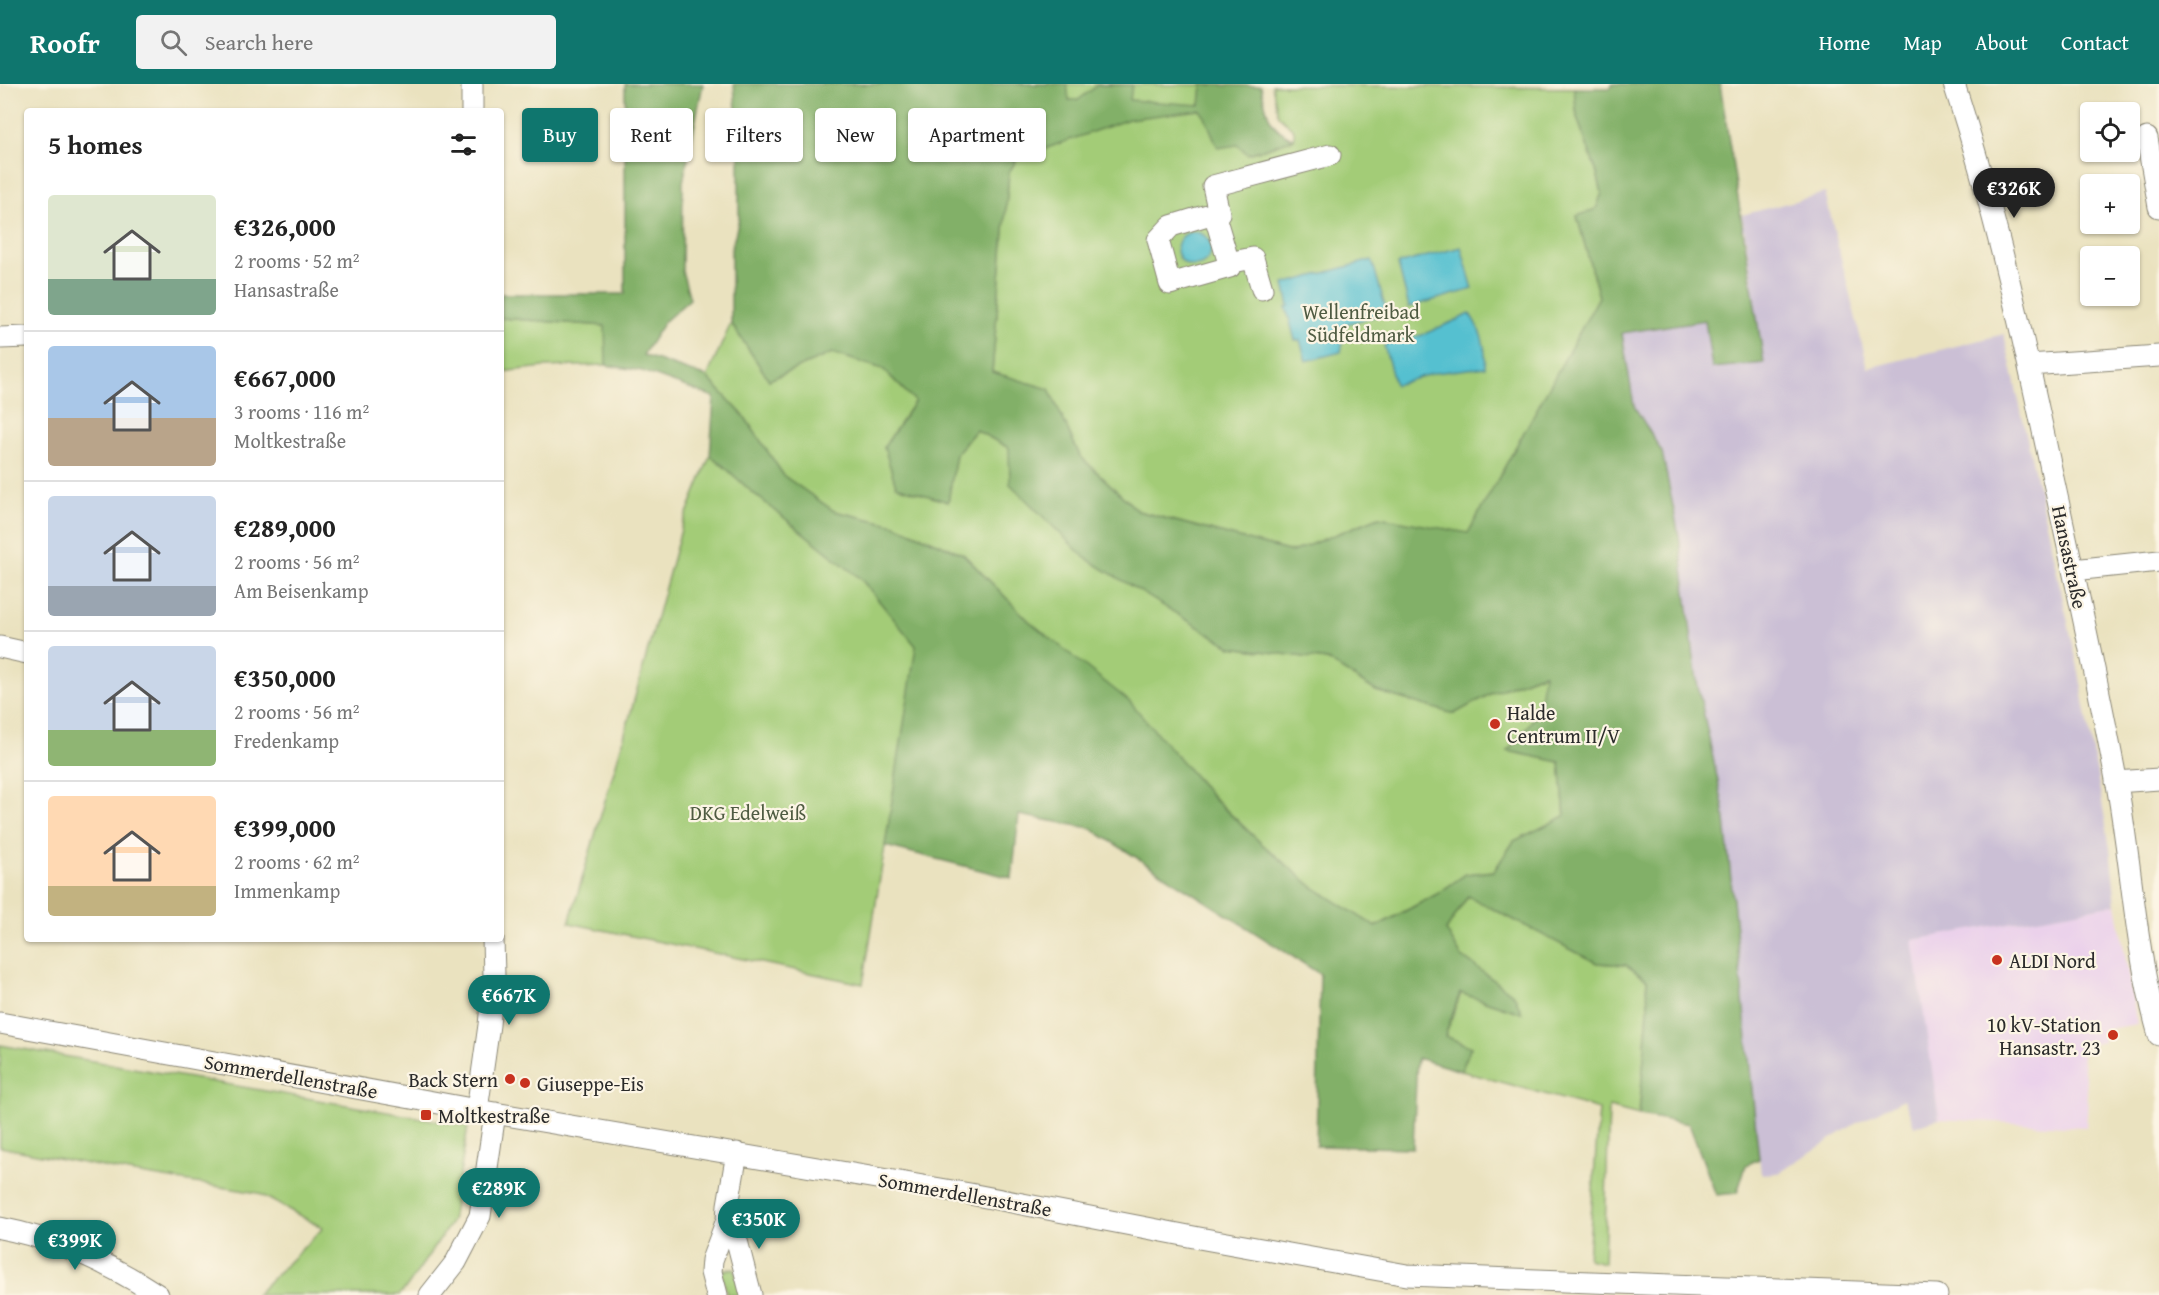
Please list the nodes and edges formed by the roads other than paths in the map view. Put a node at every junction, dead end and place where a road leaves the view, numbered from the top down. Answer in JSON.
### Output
{"nodes":[{"id":1,"x":472,"y":84,"type":"edge"},
{"id":2,"x":1954,"y":84,"type":"edge"},
{"id":3,"x":472,"y":108,"type":"edge"},
{"id":4,"x":2147,"y":138,"type":"dead end"},
{"id":5,"x":1330,"y":154,"type":"dead end"},
{"id":6,"x":2156,"y":171,"type":"edge"},
{"id":7,"x":2159,"y":207,"type":"edge"},
{"id":8,"x":1215,"y":216,"type":"junction"},
{"id":9,"x":1228,"y":263,"type":"junction"},
{"id":10,"x":1262,"y":289,"type":"dead end"},
{"id":11,"x":24,"y":337,"type":"edge"},
{"id":12,"x":0,"y":338,"type":"edge"},
{"id":13,"x":2159,"y":356,"type":"edge"},
{"id":14,"x":2029,"y":365,"type":"junction"},
{"id":15,"x":2159,"y":561,"type":"edge"},
{"id":16,"x":2073,"y":570,"type":"junction"},
{"id":17,"x":0,"y":647,"type":"edge"},
{"id":18,"x":24,"y":652,"type":"edge"},
{"id":19,"x":2159,"y":779,"type":"edge"},
{"id":20,"x":2116,"y":782,"type":"junction"},
{"id":21,"x":493,"y":942,"type":"edge"},
{"id":22,"x":0,"y":1023,"type":"edge"},
{"id":23,"x":2159,"y":1035,"type":"edge"},
{"id":24,"x":486,"y":1111,"type":"junction"},
{"id":25,"x":737,"y":1153,"type":"junction"},
{"id":26,"x":727,"y":1220,"type":"junction"},
{"id":27,"x":0,"y":1227,"type":"edge"},
{"id":28,"x":1691,"y":1290,"type":"edge"},
{"id":29,"x":158,"y":1295,"type":"edge"},
{"id":30,"x":430,"y":1295,"type":"edge"},
{"id":31,"x":717,"y":1295,"type":"edge"},
{"id":32,"x":751,"y":1295,"type":"edge"},
{"id":33,"x":1937,"y":1295,"type":"edge"}],
"edges":[{"from":1,"to":3,"type":"street"},
{"from":2,"to":14,"type":"street","name":"Hansastraße"},
{"from":4,"to":6,"type":"street"},
{"from":5,"to":8,"type":"street"},
{"from":6,"to":7,"type":"street"},
{"from":8,"to":9,"type":"street"},
{"from":8,"to":9,"type":"street"},
{"from":9,"to":10,"type":"street"},
{"from":11,"to":12,"type":"street"},
{"from":13,"to":14,"type":"street"},
{"from":14,"to":16,"type":"street","name":"Hansastraße"},
{"from":15,"to":16,"type":"street"},
{"from":16,"to":20,"type":"street","name":"Hansastraße"},
{"from":17,"to":18,"type":"street"},
{"from":19,"to":20,"type":"street"},
{"from":20,"to":23,"type":"street","name":"Hansastraße"},
{"from":21,"to":24,"type":"street"},
{"from":22,"to":24,"type":"street","name":"Sommerdellenstraße"},
{"from":24,"to":25,"type":"street","name":"Sommerdellenstraße"},
{"from":24,"to":30,"type":"street"},
{"from":25,"to":26,"type":"street"},
{"from":25,"to":28,"type":"street","name":"Sommerdellenstraße"},
{"from":26,"to":31,"type":"street"},
{"from":26,"to":32,"type":"street"},
{"from":27,"to":29,"type":"street"},
{"from":28,"to":33,"type":"street","name":"Sommerdellenstraße"}]}
